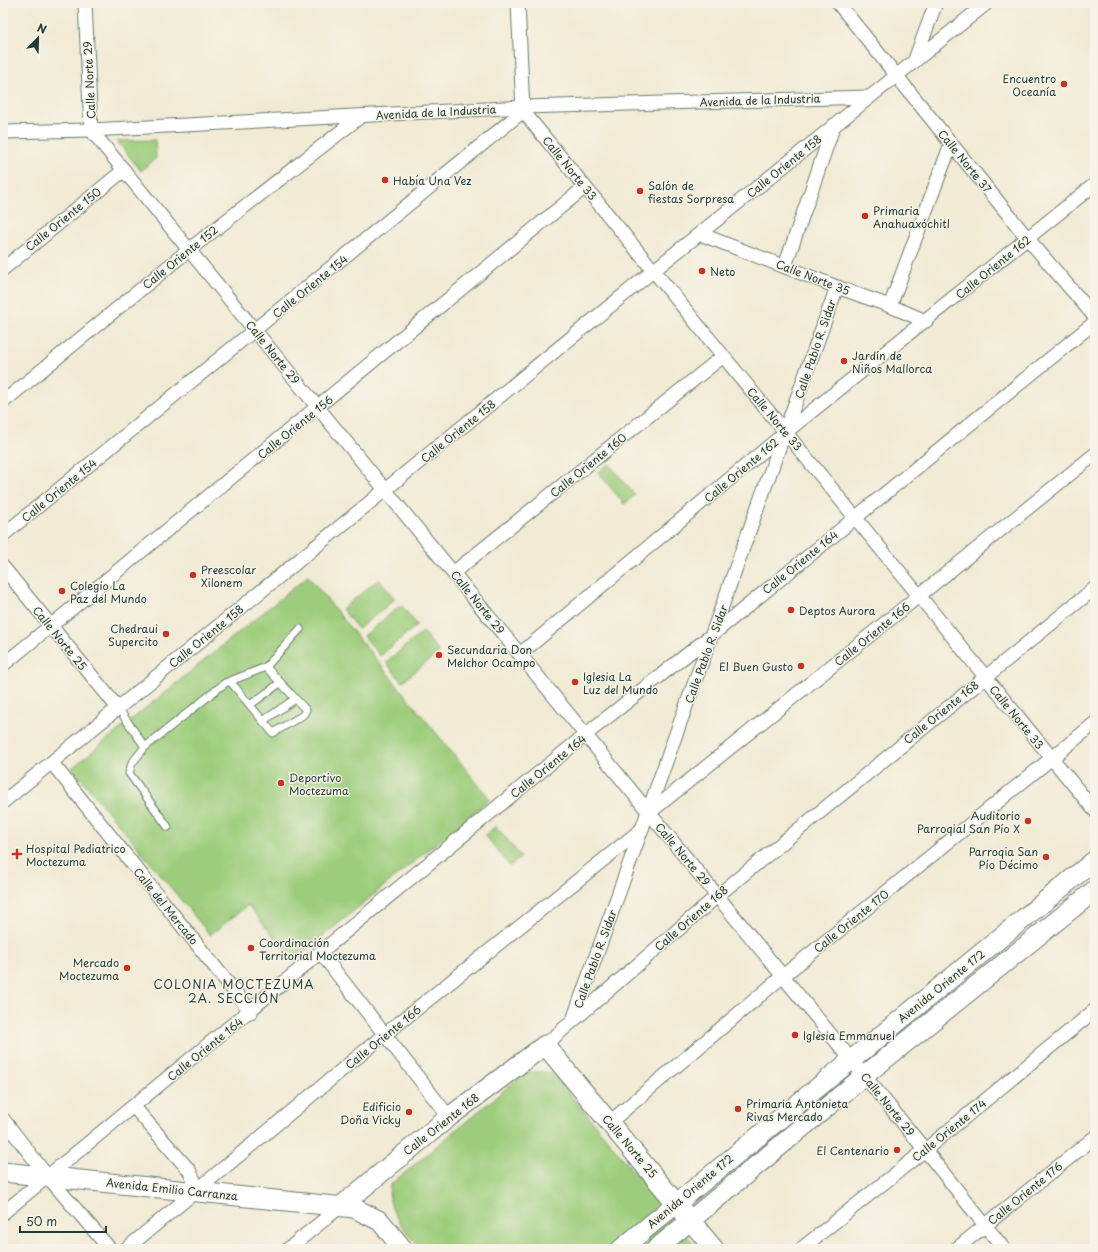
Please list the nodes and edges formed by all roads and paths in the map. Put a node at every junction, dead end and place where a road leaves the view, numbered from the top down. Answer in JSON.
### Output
{"nodes":[{"id":1,"x":85,"y":3,"type":"edge"},
{"id":2,"x":518,"y":3,"type":"edge"},
{"id":3,"x":838,"y":3,"type":"edge"},
{"id":4,"x":936,"y":3,"type":"edge"},
{"id":5,"x":987,"y":3,"type":"edge"},
{"id":6,"x":914,"y":62,"type":"junction"},
{"id":7,"x":896,"y":75,"type":"junction"},
{"id":8,"x":869,"y":97,"type":"junction"},
{"id":9,"x":523,"y":109,"type":"junction"},
{"id":10,"x":361,"y":116,"type":"junction"},
{"id":11,"x":834,"y":125,"type":"junction"},
{"id":12,"x":91,"y":130,"type":"junction"},
{"id":13,"x":17,"y":131,"type":"junction"},
{"id":14,"x":3,"y":132,"type":"edge"},
{"id":15,"x":3,"y":143,"type":"edge"},
{"id":16,"x":951,"y":144,"type":"junction"},
{"id":17,"x":124,"y":170,"type":"junction"},
{"id":18,"x":1095,"y":184,"type":"edge"},
{"id":19,"x":585,"y":187,"type":"junction"},
{"id":20,"x":700,"y":234,"type":"junction"},
{"id":21,"x":1028,"y":239,"type":"junction"},
{"id":22,"x":190,"y":249,"type":"junction"},
{"id":23,"x":785,"y":266,"type":"junction"},
{"id":24,"x":3,"y":269,"type":"edge"},
{"id":25,"x":653,"y":271,"type":"junction"},
{"id":26,"x":837,"y":287,"type":"junction"},
{"id":27,"x":890,"y":306,"type":"junction"},
{"id":28,"x":1095,"y":317,"type":"edge"},
{"id":29,"x":926,"y":321,"type":"junction"},
{"id":30,"x":1095,"y":322,"type":"edge"},
{"id":31,"x":256,"y":330,"type":"junction"},
{"id":32,"x":722,"y":357,"type":"junction"},
{"id":33,"x":3,"y":402,"type":"edge"},
{"id":34,"x":318,"y":408,"type":"junction"},
{"id":35,"x":786,"y":432,"type":"junction"},
{"id":36,"x":1095,"y":454,"type":"edge"},
{"id":37,"x":386,"y":490,"type":"junction"},
{"id":38,"x":855,"y":517,"type":"junction"},
{"id":39,"x":3,"y":535,"type":"edge"},
{"id":40,"x":3,"y":567,"type":"edge"},
{"id":41,"x":453,"y":573,"type":"junction"},
{"id":42,"x":1095,"y":588,"type":"edge"},
{"id":43,"x":918,"y":597,"type":"junction"},
{"id":44,"x":50,"y":626,"type":"junction"},
{"id":45,"x":300,"y":629,"type":"dead end"},
{"id":46,"x":713,"y":634,"type":"junction"},
{"id":47,"x":520,"y":654,"type":"junction"},
{"id":48,"x":3,"y":665,"type":"edge"},
{"id":49,"x":266,"y":667,"type":"junction"},
{"id":50,"x":984,"y":677,"type":"junction"},
{"id":51,"x":230,"y":681,"type":"junction"},
{"id":52,"x":280,"y":683,"type":"junction"},
{"id":53,"x":295,"y":699,"type":"junction"},
{"id":54,"x":250,"y":705,"type":"junction"},
{"id":55,"x":118,"y":708,"type":"junction"},
{"id":56,"x":263,"y":721,"type":"junction"},
{"id":57,"x":1095,"y":723,"type":"edge"},
{"id":58,"x":586,"y":735,"type":"junction"},
{"id":59,"x":145,"y":747,"type":"junction"},
{"id":60,"x":1051,"y":759,"type":"junction"},
{"id":61,"x":52,"y":763,"type":"junction"},
{"id":62,"x":3,"y":802,"type":"edge"},
{"id":63,"x":1095,"y":811,"type":"edge"},
{"id":64,"x":649,"y":813,"type":"junction"},
{"id":65,"x":168,"y":827,"type":"dead end"},
{"id":66,"x":642,"y":829,"type":"junction"},
{"id":67,"x":1095,"y":860,"type":"edge"},
{"id":68,"x":1095,"y":890,"type":"edge"},
{"id":69,"x":718,"y":896,"type":"junction"},
{"id":70,"x":321,"y":953,"type":"junction"},
{"id":71,"x":783,"y":976,"type":"junction"},
{"id":72,"x":1095,"y":1010,"type":"edge"},
{"id":73,"x":251,"y":1012,"type":"junction"},
{"id":74,"x":573,"y":1020,"type":"junction"},
{"id":75,"x":384,"y":1035,"type":"junction"},
{"id":76,"x":545,"y":1045,"type":"junction"},
{"id":77,"x":851,"y":1059,"type":"junction"},
{"id":78,"x":864,"y":1076,"type":"junction"},
{"id":79,"x":134,"y":1107,"type":"junction"},
{"id":80,"x":449,"y":1117,"type":"junction"},
{"id":81,"x":3,"y":1119,"type":"edge"},
{"id":82,"x":610,"y":1122,"type":"junction"},
{"id":83,"x":1095,"y":1137,"type":"edge"},
{"id":84,"x":925,"y":1150,"type":"junction"},
{"id":85,"x":3,"y":1172,"type":"edge"},
{"id":86,"x":48,"y":1177,"type":"junction"},
{"id":87,"x":197,"y":1192,"type":"junction"},
{"id":88,"x":677,"y":1202,"type":"junction"},
{"id":89,"x":341,"y":1206,"type":"junction"},
{"id":90,"x":3,"y":1213,"type":"edge"},
{"id":91,"x":691,"y":1220,"type":"junction"},
{"id":92,"x":984,"y":1226,"type":"junction"},
{"id":93,"x":110,"y":1249,"type":"edge"},
{"id":94,"x":126,"y":1249,"type":"edge"},
{"id":95,"x":288,"y":1249,"type":"edge"},
{"id":96,"x":403,"y":1249,"type":"edge"},
{"id":97,"x":621,"y":1249,"type":"edge"},
{"id":98,"x":656,"y":1249,"type":"edge"},
{"id":99,"x":714,"y":1249,"type":"edge"},
{"id":100,"x":801,"y":1249,"type":"edge"},
{"id":101,"x":956,"y":1249,"type":"edge"},
{"id":102,"x":1004,"y":1249,"type":"edge"}],
"edges":[{"from":1,"to":12,"type":"street","name":"Calle Norte 29"},
{"from":2,"to":9,"type":"street"},
{"from":3,"to":7,"type":"street","name":"Calle Norte 37"},
{"from":4,"to":6,"type":"street"},
{"from":5,"to":6,"type":"street","name":"Calle Oriente 158"},
{"from":6,"to":7,"type":"street","name":"Calle Oriente 158"},
{"from":7,"to":8,"type":"street","name":"Calle Oriente 158"},
{"from":7,"to":16,"type":"street","name":"Calle Norte 37"},
{"from":8,"to":9,"type":"street","name":"Avenida de la Industria"},
{"from":8,"to":11,"type":"street","name":"Calle Oriente 158"},
{"from":9,"to":10,"type":"street","name":"Avenida de la Industria"},
{"from":9,"to":19,"type":"street","name":"Calle Norte 33"},
{"from":9,"to":31,"type":"street","name":"Calle Oriente 154"},
{"from":10,"to":12,"type":"street","name":"Avenida de la Industria"},
{"from":10,"to":22,"type":"street","name":"Calle Oriente 152"},
{"from":11,"to":20,"type":"street","name":"Calle Oriente 158"},
{"from":11,"to":23,"type":"street"},
{"from":12,"to":13,"type":"street","name":"Avenida de la Industria"},
{"from":12,"to":17,"type":"street","name":"Calle Norte 29"},
{"from":13,"to":14,"type":"street","name":"Avenida de la Industria"},
{"from":13,"to":15,"type":"street"},
{"from":16,"to":21,"type":"street","name":"Calle Norte 37"},
{"from":16,"to":27,"type":"street"},
{"from":17,"to":22,"type":"street","name":"Calle Norte 29"},
{"from":17,"to":24,"type":"street","name":"Calle Oriente 150"},
{"from":18,"to":21,"type":"street","name":"Calle Oriente 162"},
{"from":19,"to":25,"type":"street","name":"Calle Norte 33"},
{"from":19,"to":34,"type":"street","name":"Calle Oriente 156"},
{"from":20,"to":23,"type":"street","name":"Calle Norte 35"},
{"from":20,"to":25,"type":"street","name":"Calle Oriente 158"},
{"from":21,"to":28,"type":"street","name":"Calle Norte 37"},
{"from":21,"to":29,"type":"street","name":"Calle Oriente 162"},
{"from":22,"to":31,"type":"street","name":"Calle Norte 29"},
{"from":22,"to":33,"type":"street","name":"Calle Oriente 152"},
{"from":23,"to":26,"type":"street","name":"Calle Norte 35"},
{"from":25,"to":32,"type":"street","name":"Calle Norte 33"},
{"from":25,"to":37,"type":"street","name":"Calle Oriente 158"},
{"from":26,"to":27,"type":"street","name":"Calle Norte 35"},
{"from":26,"to":35,"type":"street","name":"Calle Pablo R. Sidar"},
{"from":27,"to":29,"type":"street","name":"Calle Norte 35"},
{"from":29,"to":35,"type":"street","name":"Calle Oriente 162"},
{"from":30,"to":38,"type":"street","name":"Calle Oriente 164"},
{"from":31,"to":34,"type":"street","name":"Calle Norte 29"},
{"from":31,"to":39,"type":"street","name":"Calle Oriente 154"},
{"from":32,"to":35,"type":"street","name":"Calle Norte 33"},
{"from":32,"to":41,"type":"street","name":"Calle Oriente 160"},
{"from":34,"to":37,"type":"street","name":"Calle Norte 29"},
{"from":34,"to":44,"type":"street","name":"Calle Oriente 156"},
{"from":35,"to":38,"type":"street","name":"Calle Norte 33"},
{"from":35,"to":46,"type":"street","name":"Calle Pablo R. Sidar"},
{"from":35,"to":47,"type":"street","name":"Calle Oriente 162"},
{"from":36,"to":43,"type":"street","name":"Calle Oriente 166"},
{"from":37,"to":41,"type":"street","name":"Calle Norte 29"},
{"from":37,"to":55,"type":"street","name":"Calle Oriente 158"},
{"from":38,"to":43,"type":"street","name":"Calle Norte 33"},
{"from":38,"to":46,"type":"street","name":"Calle Oriente 164"},
{"from":40,"to":44,"type":"street","name":"Calle Norte 25"},
{"from":41,"to":47,"type":"street","name":"Calle Norte 29"},
{"from":42,"to":50,"type":"street","name":"Calle Oriente 168"},
{"from":43,"to":50,"type":"street","name":"Calle Norte 33"},
{"from":43,"to":64,"type":"street","name":"Calle Oriente 166"},
{"from":44,"to":48,"type":"street","name":"Calle Oriente 156"},
{"from":44,"to":55,"type":"street","name":"Calle Norte 25"},
{"from":45,"to":49,"type":"lane"},
{"from":46,"to":58,"type":"street","name":"Calle Oriente 164"},
{"from":46,"to":64,"type":"street","name":"Calle Pablo R. Sidar"},
{"from":47,"to":58,"type":"street","name":"Calle Norte 29"},
{"from":49,"to":51,"type":"lane"},
{"from":49,"to":52,"type":"lane"},
{"from":50,"to":60,"type":"street","name":"Calle Norte 33"},
{"from":50,"to":69,"type":"street","name":"Calle Oriente 168"},
{"from":51,"to":54,"type":"lane"},
{"from":51,"to":59,"type":"lane"},
{"from":52,"to":53,"type":"lane"},
{"from":52,"to":54,"type":"lane"},
{"from":53,"to":56,"type":"lane"},
{"from":53,"to":56,"type":"lane"},
{"from":54,"to":56,"type":"lane"},
{"from":55,"to":59,"type":"lane"},
{"from":55,"to":61,"type":"street","name":"Calle Oriente 158"},
{"from":57,"to":60,"type":"street","name":"Calle Oriente 170"},
{"from":58,"to":64,"type":"street","name":"Calle Norte 29"},
{"from":58,"to":70,"type":"street","name":"Calle Oriente 164"},
{"from":59,"to":65,"type":"lane"},
{"from":60,"to":63,"type":"street","name":"Calle Norte 33"},
{"from":60,"to":71,"type":"street","name":"Calle Oriente 170"},
{"from":61,"to":62,"type":"street","name":"Calle Oriente 158"},
{"from":61,"to":73,"type":"street","name":"Calle del Mercado"},
{"from":64,"to":66,"type":"street","name":"Calle Pablo R. Sidar"},
{"from":64,"to":69,"type":"street","name":"Calle Norte 29"},
{"from":66,"to":74,"type":"street","name":"Calle Pablo R. Sidar"},
{"from":66,"to":75,"type":"street","name":"Calle Oriente 166"},
{"from":67,"to":77,"type":"street","name":"Avenida Oriente 172"},
{"from":68,"to":78,"type":"street","name":"Avenida Oriente 172"},
{"from":69,"to":71,"type":"street","name":"Calle Norte 29"},
{"from":69,"to":74,"type":"street","name":"Calle Oriente 168"},
{"from":70,"to":73,"type":"street","name":"Calle Oriente 164"},
{"from":70,"to":75,"type":"street"},
{"from":71,"to":77,"type":"street","name":"Calle Norte 29"},
{"from":71,"to":82,"type":"street","name":"Calle Oriente 170"},
{"from":72,"to":84,"type":"street","name":"Calle Oriente 174"},
{"from":73,"to":79,"type":"street","name":"Calle Oriente 164"},
{"from":74,"to":76,"type":"street","name":"Calle Oriente 168"},
{"from":75,"to":80,"type":"street"},
{"from":75,"to":87,"type":"street","name":"Calle Oriente 166"},
{"from":76,"to":80,"type":"street","name":"Calle Oriente 168"},
{"from":76,"to":82,"type":"street","name":"Calle Norte 25"},
{"from":77,"to":78,"type":"street","name":"Calle Norte 29"},
{"from":77,"to":88,"type":"street","name":"Avenida Oriente 172"},
{"from":78,"to":84,"type":"street","name":"Calle Norte 29"},
{"from":78,"to":91,"type":"street","name":"Avenida Oriente 172"},
{"from":79,"to":86,"type":"street","name":"Calle Oriente 164"},
{"from":79,"to":87,"type":"street"},
{"from":80,"to":89,"type":"street","name":"Calle Oriente 168"},
{"from":81,"to":86,"type":"street"},
{"from":82,"to":88,"type":"street","name":"Calle Norte 25"},
{"from":83,"to":92,"type":"street","name":"Calle Oriente 176"},
{"from":84,"to":92,"type":"street","name":"Calle Norte 29"},
{"from":84,"to":100,"type":"street","name":"Calle Oriente 174"},
{"from":85,"to":86,"type":"street","name":"Avenida Emilio Carranza"},
{"from":86,"to":87,"type":"street","name":"Avenida Emilio Carranza"},
{"from":86,"to":90,"type":"street","name":"Calle Oriente 164"},
{"from":86,"to":93,"type":"street"},
{"from":87,"to":89,"type":"street","name":"Avenida Emilio Carranza"},
{"from":87,"to":94,"type":"street","name":"Calle Oriente 166"},
{"from":88,"to":91,"type":"street","name":"Calle Norte 25"},
{"from":88,"to":97,"type":"street","name":"Avenida Oriente 172"},
{"from":89,"to":95,"type":"street","name":"Calle Oriente 168"},
{"from":89,"to":96,"type":"street"},
{"from":91,"to":98,"type":"street","name":"Avenida Oriente 172"},
{"from":91,"to":99,"type":"street","name":"Calle Norte 25"},
{"from":92,"to":101,"type":"street","name":"Calle Oriente 176"},
{"from":92,"to":102,"type":"street","name":"Calle Norte 29"}]}
